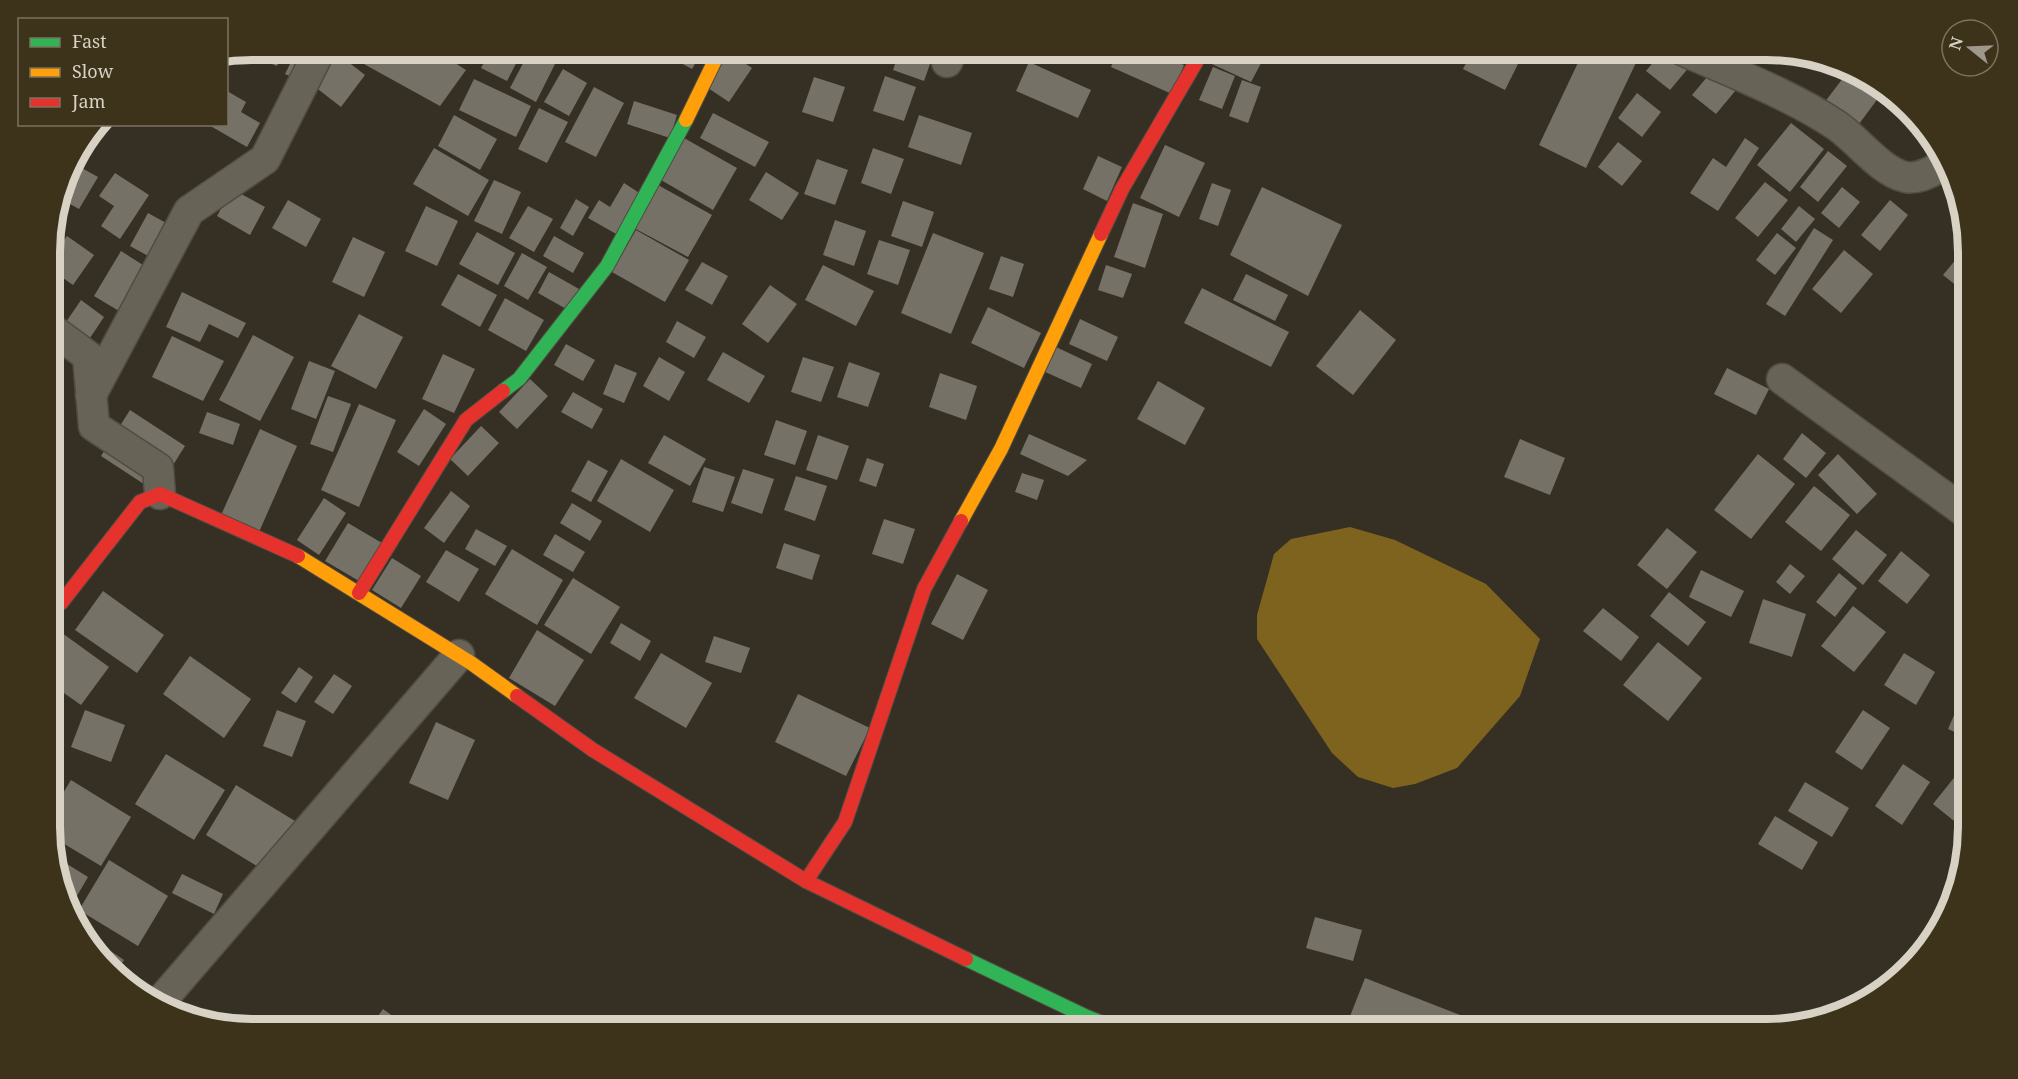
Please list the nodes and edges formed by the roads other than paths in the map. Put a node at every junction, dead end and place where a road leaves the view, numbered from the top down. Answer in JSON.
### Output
{"nodes":[{"id":1,"x":315,"y":60,"type":"edge"},
{"id":2,"x":715,"y":60,"type":"edge"},
{"id":3,"x":1197,"y":60,"type":"edge"},
{"id":4,"x":1703,"y":60,"type":"edge"},
{"id":5,"x":1938,"y":168,"type":"edge"},
{"id":6,"x":60,"y":335,"type":"edge"},
{"id":7,"x":1782,"y":379,"type":"dead end"},
{"id":8,"x":91,"y":395,"type":"junction"},
{"id":9,"x":160,"y":494,"type":"junction"},
{"id":10,"x":1958,"y":507,"type":"edge"},
{"id":11,"x":359,"y":593,"type":"junction"},
{"id":12,"x":60,"y":603,"type":"edge"},
{"id":13,"x":459,"y":655,"type":"junction"},
{"id":14,"x":806,"y":881,"type":"junction"},
{"id":15,"x":164,"y":997,"type":"edge"},
{"id":16,"x":1092,"y":1019,"type":"edge"}],
"edges":[{"from":1,"to":8,"type":"street"},
{"from":2,"to":11,"type":"street"},
{"from":3,"to":14,"type":"street"},
{"from":4,"to":5,"type":"street"},
{"from":6,"to":8,"type":"street"},
{"from":7,"to":10,"type":"street"},
{"from":8,"to":9,"type":"street"},
{"from":9,"to":11,"type":"street"},
{"from":9,"to":12,"type":"street"},
{"from":11,"to":13,"type":"street"},
{"from":13,"to":14,"type":"street"},
{"from":13,"to":15,"type":"street"},
{"from":14,"to":16,"type":"street"}]}
